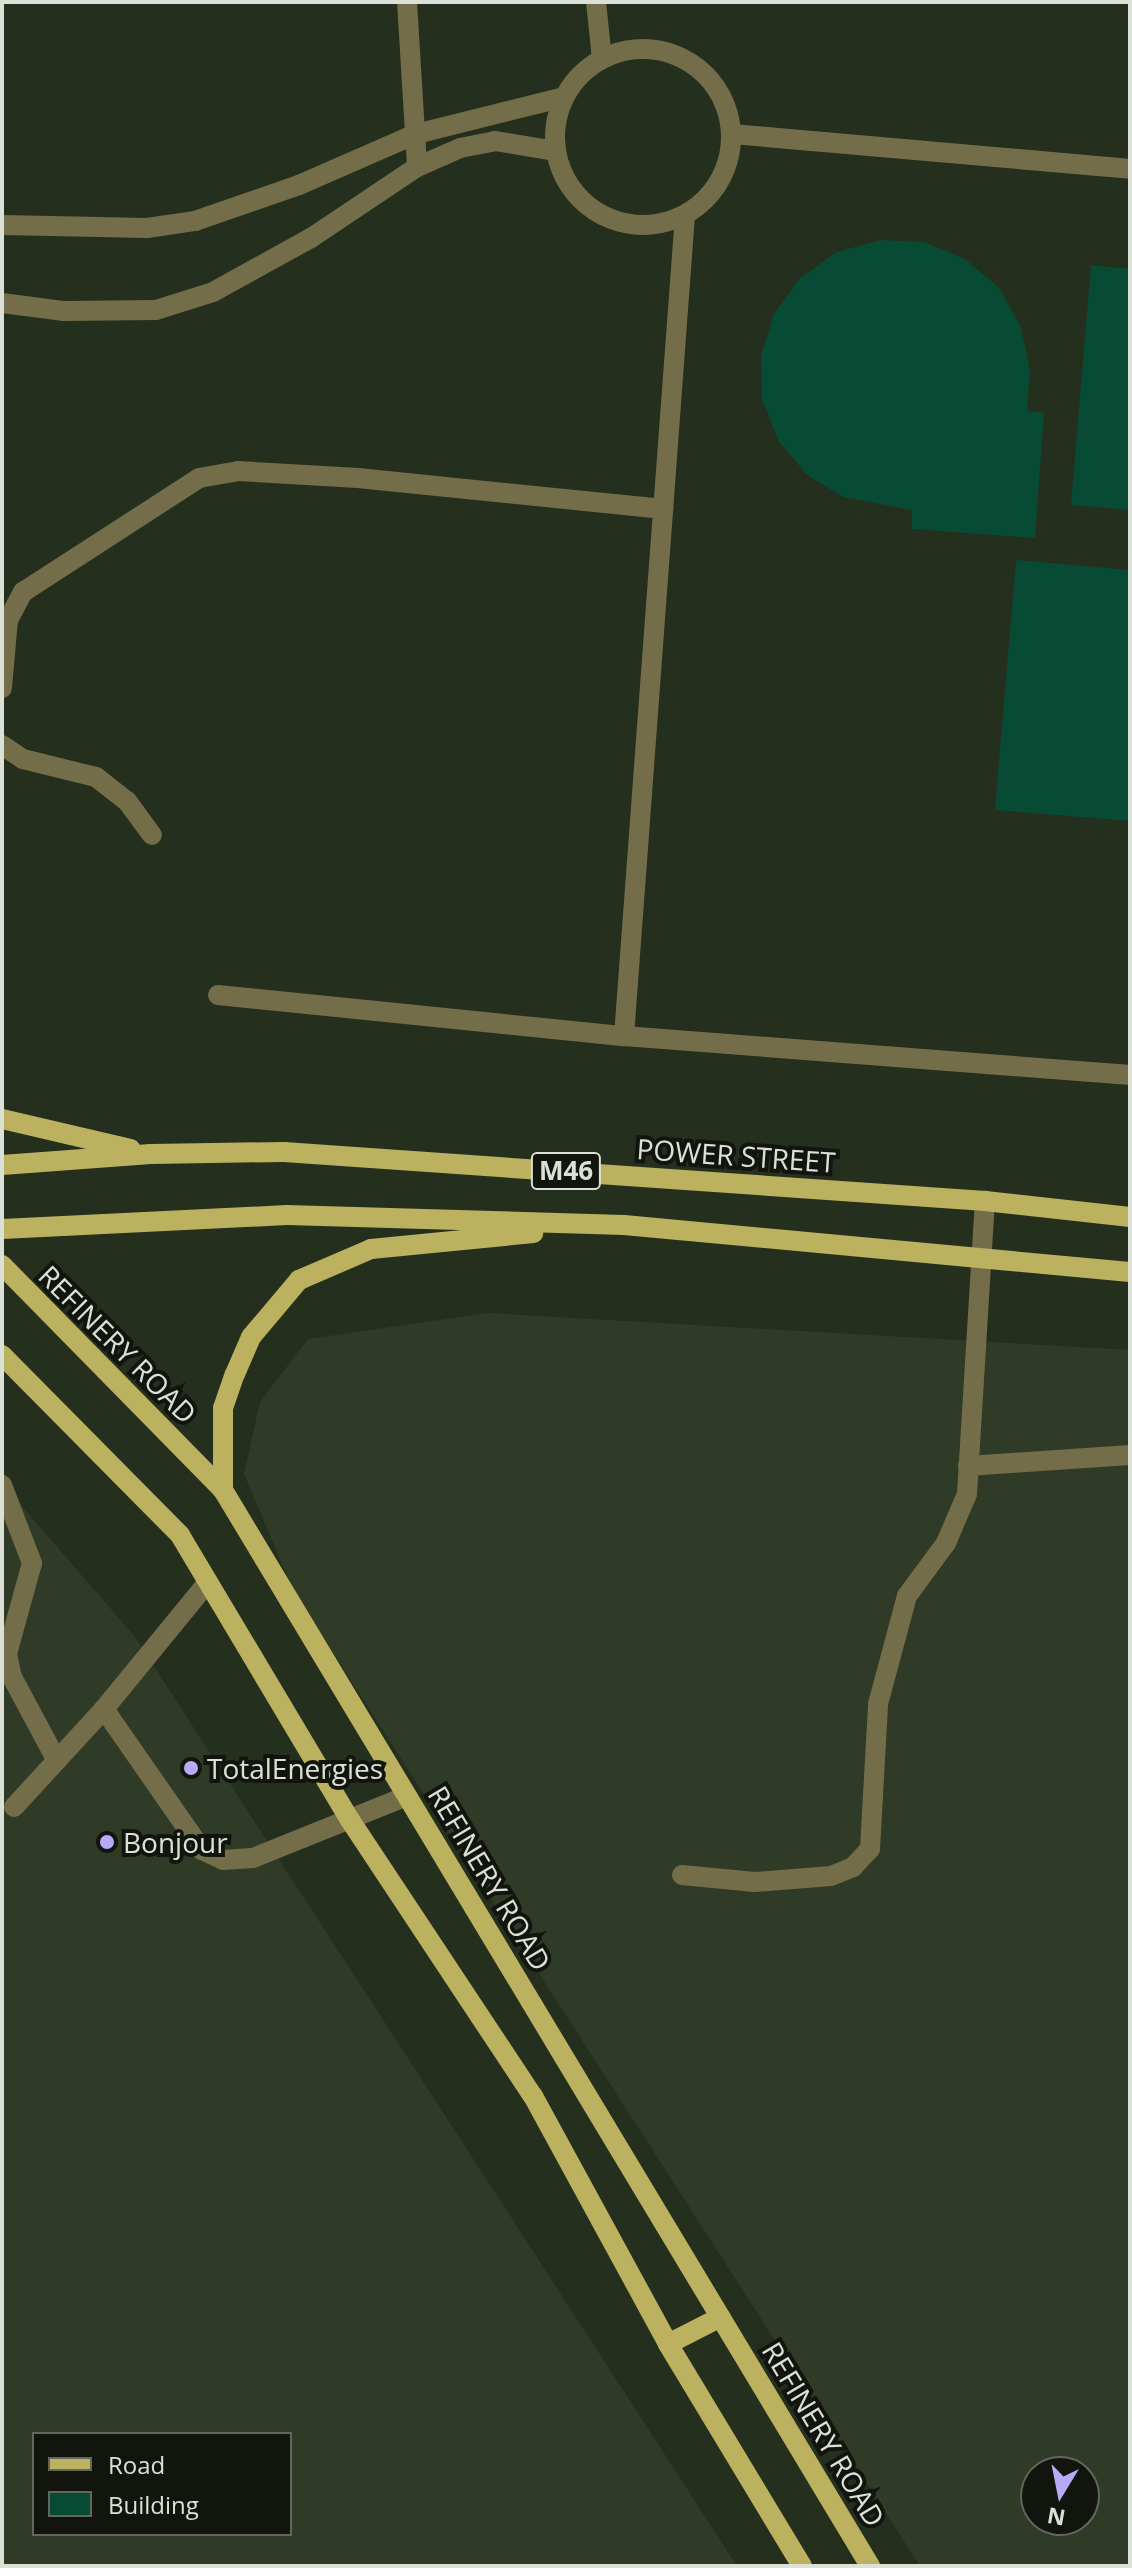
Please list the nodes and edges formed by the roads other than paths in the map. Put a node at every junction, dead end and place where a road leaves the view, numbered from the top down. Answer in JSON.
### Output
{"nodes":[{"id":1,"x":407,"y":2,"type":"edge"},
{"id":2,"x":596,"y":2,"type":"edge"},
{"id":3,"x":602,"y":59,"type":"junction"},
{"id":4,"x":564,"y":97,"type":"junction"},
{"id":5,"x":416,"y":134,"type":"junction"},
{"id":6,"x":732,"y":134,"type":"junction"},
{"id":7,"x":556,"y":151,"type":"junction"},
{"id":8,"x":417,"y":167,"type":"junction"},
{"id":9,"x":1130,"y":169,"type":"edge"},
{"id":10,"x":685,"y":215,"type":"junction"},
{"id":11,"x":2,"y":225,"type":"edge"},
{"id":12,"x":2,"y":303,"type":"edge"},
{"id":13,"x":663,"y":509,"type":"junction"},
{"id":14,"x":2,"y":688,"type":"edge"},
{"id":15,"x":2,"y":745,"type":"edge"},
{"id":16,"x":152,"y":835,"type":"dead end"},
{"id":17,"x":218,"y":995,"type":"dead end"},
{"id":18,"x":624,"y":1036,"type":"junction"},
{"id":19,"x":1130,"y":1075,"type":"edge"},
{"id":20,"x":2,"y":1119,"type":"edge"},
{"id":21,"x":151,"y":1154,"type":"junction"},
{"id":22,"x":2,"y":1165,"type":"edge"},
{"id":23,"x":985,"y":1201,"type":"junction"},
{"id":24,"x":1130,"y":1217,"type":"edge"},
{"id":25,"x":624,"y":1225,"type":"junction"},
{"id":26,"x":2,"y":1229,"type":"edge"},
{"id":27,"x":980,"y":1258,"type":"junction"},
{"id":28,"x":2,"y":1265,"type":"edge"},
{"id":29,"x":1130,"y":1272,"type":"edge"},
{"id":30,"x":4,"y":1358,"type":"edge"},
{"id":31,"x":1130,"y":1455,"type":"edge"},
{"id":32,"x":968,"y":1466,"type":"junction"},
{"id":33,"x":2,"y":1485,"type":"edge"},
{"id":34,"x":223,"y":1490,"type":"junction"},
{"id":35,"x":208,"y":1582,"type":"junction"},
{"id":36,"x":104,"y":1709,"type":"junction"},
{"id":37,"x":57,"y":1761,"type":"junction"},
{"id":38,"x":407,"y":1796,"type":"junction"},
{"id":39,"x":14,"y":1807,"type":"dead end"},
{"id":40,"x":350,"y":1820,"type":"junction"},
{"id":41,"x":682,"y":1875,"type":"dead end"},
{"id":42,"x":721,"y":2317,"type":"junction"},
{"id":43,"x":668,"y":2344,"type":"junction"},
{"id":44,"x":869,"y":2565,"type":"edge"},
{"id":45,"x":802,"y":2566,"type":"edge"}],
"edges":[{"from":1,"to":5,"type":"street"},
{"from":2,"to":3,"type":"street"},
{"from":3,"to":4,"type":"street"},
{"from":3,"to":6,"type":"street"},
{"from":4,"to":5,"type":"street"},
{"from":4,"to":7,"type":"street"},
{"from":5,"to":8,"type":"street"},
{"from":5,"to":11,"type":"street"},
{"from":6,"to":9,"type":"street"},
{"from":6,"to":10,"type":"street"},
{"from":7,"to":8,"type":"street"},
{"from":7,"to":10,"type":"street"},
{"from":8,"to":12,"type":"street"},
{"from":10,"to":13,"type":"street"},
{"from":13,"to":14,"type":"street"},
{"from":13,"to":18,"type":"street"},
{"from":15,"to":16,"type":"street"},
{"from":17,"to":18,"type":"street"},
{"from":18,"to":19,"type":"street"},
{"from":20,"to":21,"type":"main road"},
{"from":21,"to":22,"type":"main road","name":"POWER STREET","number":"M46"},
{"from":21,"to":23,"type":"main road","name":"POWER STREET","number":"M46"},
{"from":23,"to":24,"type":"main road","name":"POWER STREET","number":"M46"},
{"from":23,"to":27,"type":"street"},
{"from":25,"to":26,"type":"main road","number":"M46"},
{"from":25,"to":27,"type":"main road","number":"M46"},
{"from":25,"to":34,"type":"main road"},
{"from":27,"to":29,"type":"main road","number":"M46"},
{"from":27,"to":32,"type":"street"},
{"from":28,"to":34,"type":"main road","name":"REFINERY ROAD"},
{"from":30,"to":35,"type":"main road"},
{"from":31,"to":32,"type":"street"},
{"from":32,"to":41,"type":"street"},
{"from":33,"to":37,"type":"street"},
{"from":34,"to":38,"type":"main road","name":"REFINERY ROAD"},
{"from":35,"to":36,"type":"street"},
{"from":35,"to":40,"type":"main road"},
{"from":36,"to":37,"type":"street"},
{"from":36,"to":40,"type":"street"},
{"from":37,"to":39,"type":"street"},
{"from":38,"to":40,"type":"street"},
{"from":38,"to":42,"type":"main road","name":"REFINERY ROAD"},
{"from":40,"to":43,"type":"main road"},
{"from":42,"to":43,"type":"main road"},
{"from":42,"to":44,"type":"main road","name":"REFINERY ROAD"},
{"from":43,"to":45,"type":"main road"}]}
